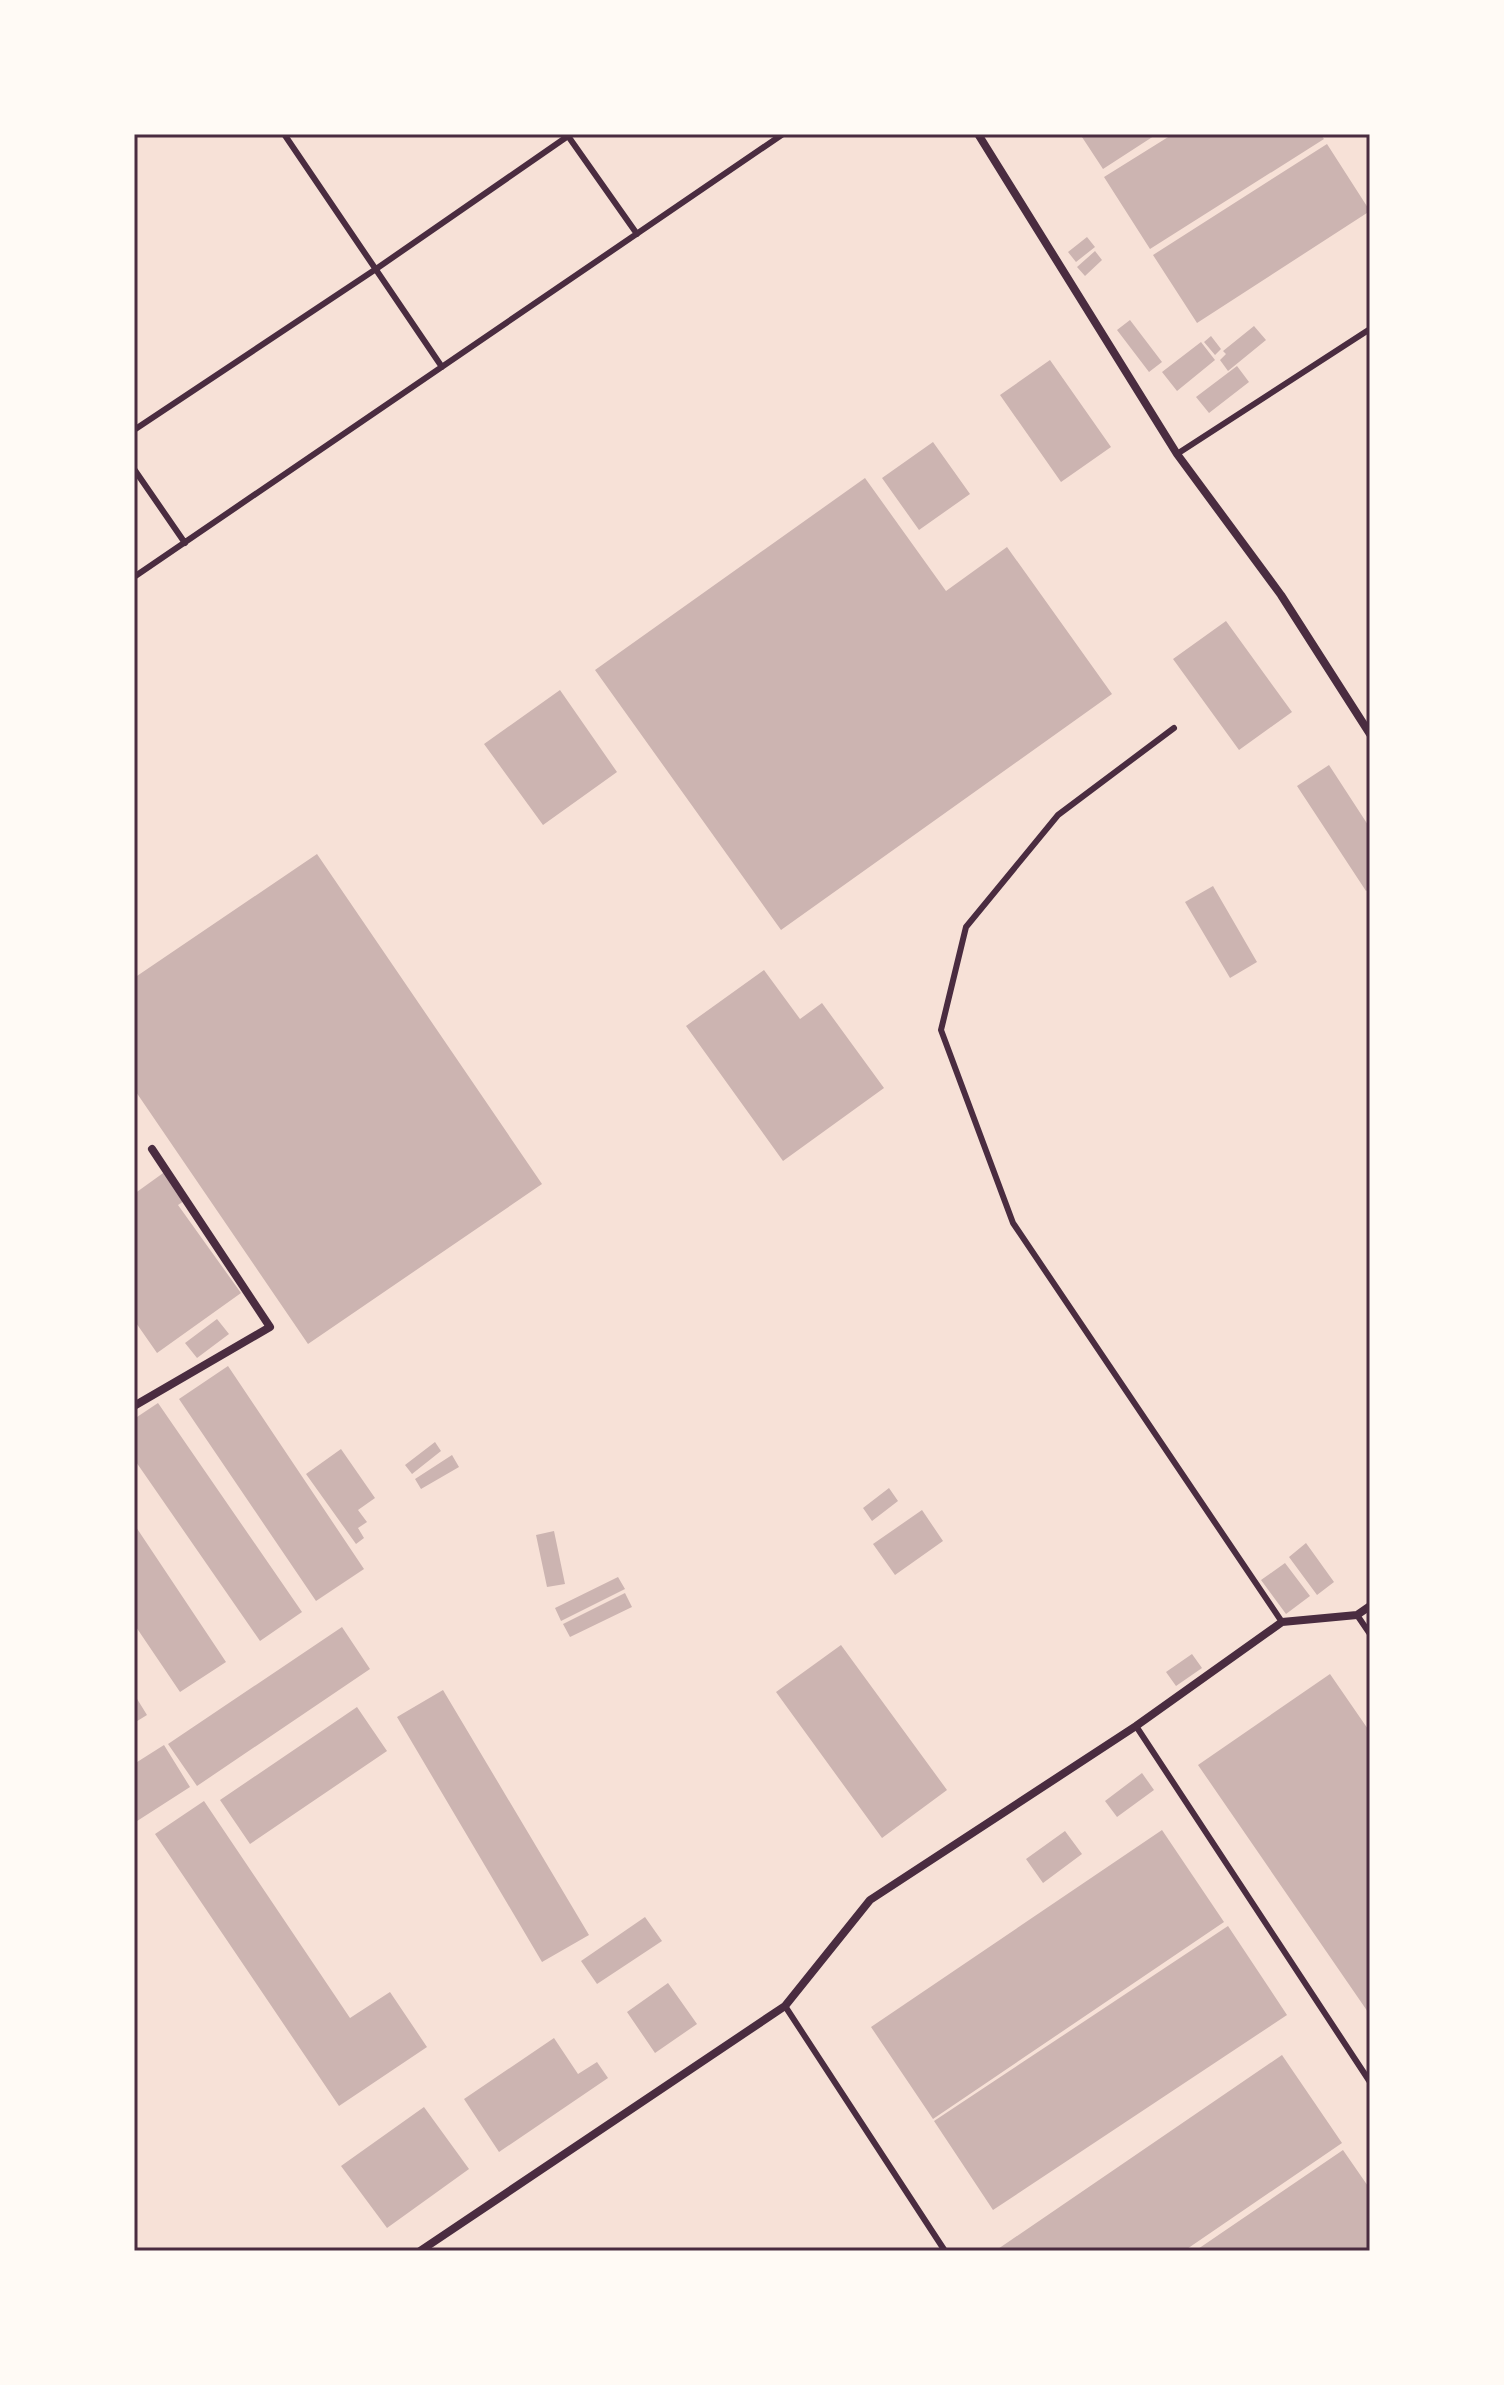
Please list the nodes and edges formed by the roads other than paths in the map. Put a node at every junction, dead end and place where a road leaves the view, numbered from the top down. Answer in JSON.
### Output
{"nodes":[{"id":1,"x":284,"y":134,"type":"edge"},
{"id":2,"x":783,"y":134,"type":"edge"},
{"id":3,"x":978,"y":134,"type":"edge"},
{"id":4,"x":570,"y":135,"type":"edge"},
{"id":5,"x":637,"y":234,"type":"junction"},
{"id":6,"x":376,"y":269,"type":"junction"},
{"id":7,"x":1370,"y":329,"type":"edge"},
{"id":8,"x":442,"y":367,"type":"junction"},
{"id":9,"x":134,"y":430,"type":"edge"},
{"id":10,"x":1177,"y":454,"type":"junction"},
{"id":11,"x":134,"y":469,"type":"edge"},
{"id":12,"x":185,"y":543,"type":"junction"},
{"id":13,"x":134,"y":577,"type":"edge"},
{"id":14,"x":1174,"y":728,"type":"dead end"},
{"id":15,"x":1370,"y":734,"type":"edge"},
{"id":16,"x":152,"y":1149,"type":"dead end"},
{"id":17,"x":134,"y":1406,"type":"edge"},
{"id":18,"x":1370,"y":1606,"type":"edge"},
{"id":19,"x":1357,"y":1615,"type":"junction"},
{"id":20,"x":1282,"y":1622,"type":"junction"},
{"id":21,"x":1370,"y":1634,"type":"edge"},
{"id":22,"x":1136,"y":1726,"type":"junction"},
{"id":23,"x":785,"y":2006,"type":"junction"},
{"id":24,"x":1370,"y":2082,"type":"edge"},
{"id":25,"x":420,"y":2251,"type":"edge"},
{"id":26,"x":945,"y":2251,"type":"edge"}],
"edges":[{"from":1,"to":6,"type":"lane"},
{"from":2,"to":5,"type":"lane"},
{"from":3,"to":10,"type":"street"},
{"from":4,"to":5,"type":"lane"},
{"from":4,"to":6,"type":"lane"},
{"from":5,"to":8,"type":"lane"},
{"from":6,"to":8,"type":"lane"},
{"from":6,"to":9,"type":"lane"},
{"from":7,"to":10,"type":"lane"},
{"from":8,"to":12,"type":"lane"},
{"from":10,"to":15,"type":"street"},
{"from":11,"to":12,"type":"lane"},
{"from":12,"to":13,"type":"lane"},
{"from":14,"to":20,"type":"lane"},
{"from":16,"to":17,"type":"street"},
{"from":18,"to":19,"type":"street"},
{"from":19,"to":20,"type":"street"},
{"from":19,"to":21,"type":"lane"},
{"from":20,"to":22,"type":"street"},
{"from":22,"to":23,"type":"street"},
{"from":22,"to":24,"type":"lane"},
{"from":23,"to":25,"type":"street"},
{"from":23,"to":26,"type":"lane"}]}
